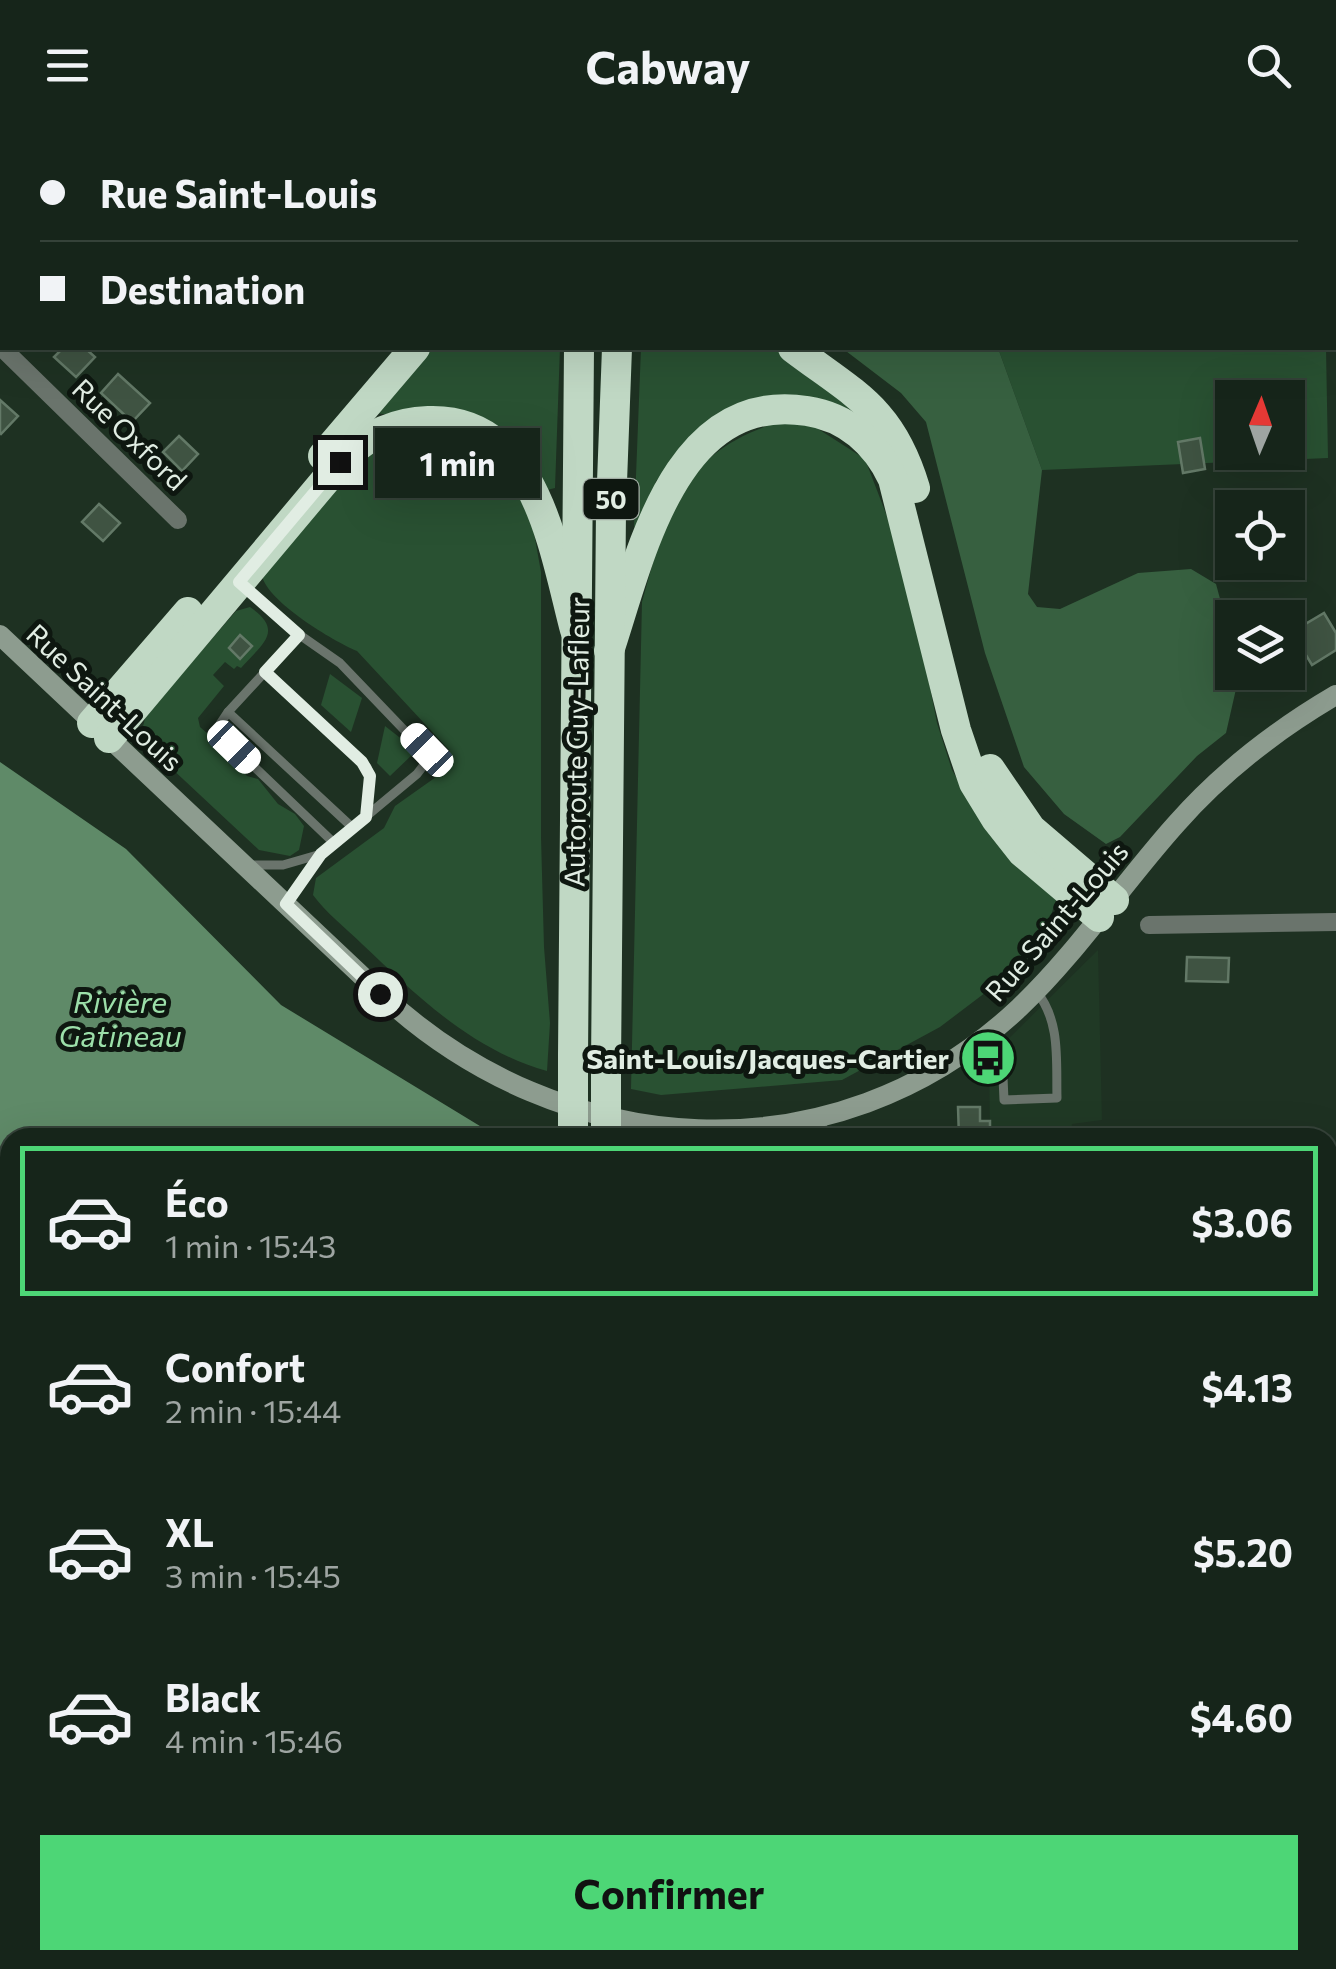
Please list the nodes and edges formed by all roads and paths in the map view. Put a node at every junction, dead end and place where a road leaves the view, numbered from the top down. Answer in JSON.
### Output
{"nodes":[{"id":1,"x":4,"y":350,"type":"edge"},
{"id":2,"x":413,"y":350,"type":"edge"},
{"id":3,"x":579,"y":350,"type":"edge"},
{"id":4,"x":617,"y":350,"type":"edge"},
{"id":5,"x":796,"y":350,"type":"edge"},
{"id":6,"x":178,"y":520,"type":"dead end"},
{"id":7,"x":239,"y":582,"type":"junction"},
{"id":8,"x":575,"y":630,"type":"junction"},
{"id":9,"x":299,"y":635,"type":"junction"},
{"id":10,"x":0,"y":636,"type":"edge"},
{"id":11,"x":609,"y":651,"type":"junction"},
{"id":12,"x":265,"y":672,"type":"junction"},
{"id":13,"x":1334,"y":699,"type":"edge"},
{"id":14,"x":228,"y":712,"type":"junction"},
{"id":15,"x":101,"y":730,"type":"junction"},
{"id":16,"x":366,"y":817,"type":"junction"},
{"id":17,"x":353,"y":828,"type":"junction"},
{"id":18,"x":334,"y":843,"type":"junction"},
{"id":19,"x":321,"y":854,"type":"junction"},
{"id":20,"x":244,"y":864,"type":"junction"},
{"id":21,"x":286,"y":904,"type":"junction"},
{"id":22,"x":1107,"y":908,"type":"junction"},
{"id":23,"x":1336,"y":922,"type":"edge"},
{"id":24,"x":1149,"y":925,"type":"dead end"},
{"id":25,"x":1036,"y":992,"type":"junction"},
{"id":26,"x":988,"y":1034,"type":"junction"},
{"id":27,"x":823,"y":1127,"type":"edge"},
{"id":28,"x":573,"y":1128,"type":"edge"},
{"id":29,"x":606,"y":1128,"type":"edge"},
{"id":30,"x":671,"y":1128,"type":"edge"}],
"edges":[{"from":1,"to":6,"type":"street","name":"Rue Oxford"},
{"from":2,"to":15,"type":"highway"},
{"from":3,"to":8,"type":"highway","name":"Autoroute Guy-Lafleur","number":"50"},
{"from":4,"to":11,"type":"highway","name":"Autoroute Guy-Lafleur","number":"50"},
{"from":5,"to":22,"type":"highway"},
{"from":7,"to":8,"type":"highway"},
{"from":7,"to":9,"type":"lane"},
{"from":7,"to":15,"type":"highway"},
{"from":8,"to":28,"type":"highway","name":"Autoroute Guy-Lafleur","number":"50","bridge":true},
{"from":9,"to":12,"type":"lane"},
{"from":9,"to":16,"type":"lane"},
{"from":10,"to":15,"type":"main road","name":"Rue Saint-Louis"},
{"from":11,"to":22,"type":"highway"},
{"from":11,"to":29,"type":"highway","name":"Autoroute Guy-Lafleur","number":"50","bridge":true},
{"from":12,"to":14,"type":"lane"},
{"from":12,"to":16,"type":"lane"},
{"from":13,"to":22,"type":"main road","name":"Rue Saint-Louis"},
{"from":14,"to":17,"type":"lane"},
{"from":14,"to":18,"type":"lane"},
{"from":15,"to":20,"type":"main road","name":"Rue Saint-Louis"},
{"from":16,"to":17,"type":"lane"},
{"from":17,"to":18,"type":"lane"},
{"from":18,"to":19,"type":"lane"},
{"from":19,"to":20,"type":"lane"},
{"from":19,"to":21,"type":"lane"},
{"from":20,"to":21,"type":"main road","name":"Rue Saint-Louis"},
{"from":21,"to":30,"type":"main road","name":"Rue Saint-Louis"},
{"from":22,"to":25,"type":"main road","name":"Rue Saint-Louis"},
{"from":23,"to":24,"type":"street"},
{"from":25,"to":26,"type":"main road","name":"Rue Saint-Louis"},
{"from":25,"to":26,"type":"lane"},
{"from":26,"to":27,"type":"main road","name":"Rue Saint-Louis"}]}
